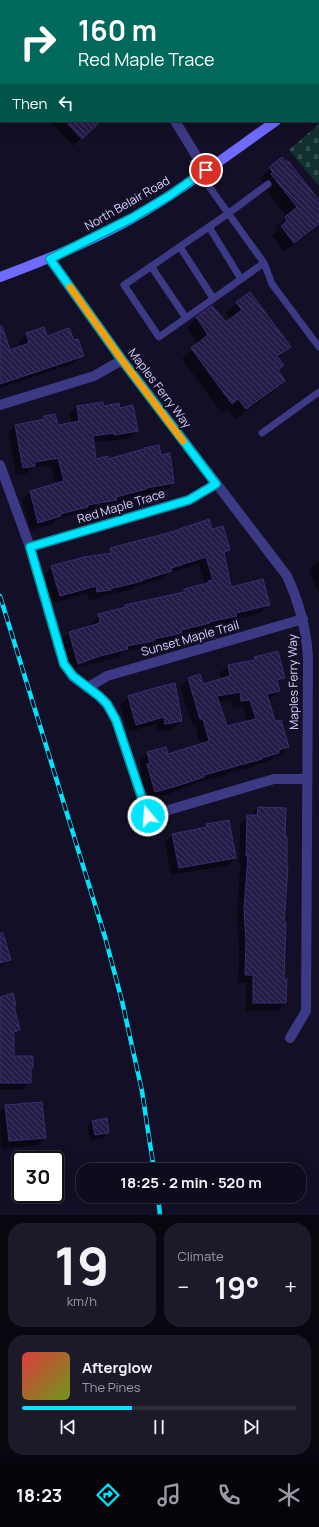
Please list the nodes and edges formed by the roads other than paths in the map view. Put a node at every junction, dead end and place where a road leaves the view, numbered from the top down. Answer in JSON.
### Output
{"nodes":[{"id":1,"x":177,"y":122,"type":"edge"},
{"id":2,"x":275,"y":122,"type":"edge"},
{"id":3,"x":203,"y":172,"type":"junction"},
{"id":4,"x":268,"y":184,"type":"dead end"},
{"id":5,"x":229,"y":214,"type":"junction"},
{"id":6,"x":209,"y":227,"type":"junction"},
{"id":7,"x":180,"y":247,"type":"junction"},
{"id":8,"x":50,"y":259,"type":"junction"},
{"id":9,"x":264,"y":263,"type":"junction"},
{"id":10,"x":151,"y":266,"type":"junction"},
{"id":11,"x":0,"y":277,"type":"edge"},
{"id":12,"x":241,"y":279,"type":"junction"},
{"id":13,"x":213,"y":298,"type":"junction"},
{"id":14,"x":186,"y":318,"type":"junction"},
{"id":15,"x":319,"y":347,"type":"edge"},
{"id":16,"x":122,"y":360,"type":"junction"},
{"id":17,"x":319,"y":392,"type":"edge"},
{"id":18,"x":0,"y":405,"type":"edge"},
{"id":19,"x":262,"y":434,"type":"dead end"},
{"id":20,"x":0,"y":465,"type":"edge"},
{"id":21,"x":216,"y":484,"type":"junction"},
{"id":22,"x":30,"y":547,"type":"junction"},
{"id":23,"x":303,"y":619,"type":"junction"},
{"id":24,"x":87,"y":688,"type":"junction"},
{"id":25,"x":307,"y":779,"type":"junction"},
{"id":26,"x":290,"y":1038,"type":"dead end"}],
"edges":[{"from":1,"to":3,"type":"street"},
{"from":2,"to":3,"type":"street","name":"North Belair Road"},
{"from":3,"to":5,"type":"lane"},
{"from":3,"to":8,"type":"street","name":"North Belair Road"},
{"from":4,"to":5,"type":"lane"},
{"from":5,"to":6,"type":"lane"},
{"from":5,"to":9,"type":"lane"},
{"from":6,"to":7,"type":"lane"},
{"from":6,"to":12,"type":"lane"},
{"from":7,"to":10,"type":"lane"},
{"from":7,"to":13,"type":"lane"},
{"from":8,"to":11,"type":"street","name":"North Belair Road"},
{"from":8,"to":16,"type":"street","name":"Maples Ferry Way"},
{"from":9,"to":12,"type":"lane"},
{"from":9,"to":15,"type":"lane"},
{"from":10,"to":14,"type":"lane"},
{"from":10,"to":14,"type":"lane"},
{"from":12,"to":13,"type":"lane"},
{"from":13,"to":14,"type":"lane"},
{"from":16,"to":18,"type":"street"},
{"from":16,"to":21,"type":"street","name":"Maples Ferry Way"},
{"from":17,"to":19,"type":"lane"},
{"from":20,"to":22,"type":"street"},
{"from":21,"to":22,"type":"street","name":"Red Maple Trace"},
{"from":21,"to":23,"type":"street","name":"Maples Ferry Way"},
{"from":22,"to":24,"type":"street"},
{"from":23,"to":24,"type":"street","name":"Sunset Maple Trail"},
{"from":23,"to":25,"type":"street","name":"Maples Ferry Way"},
{"from":24,"to":25,"type":"street"},
{"from":25,"to":26,"type":"street","name":"Maples Ferry Way"}]}
